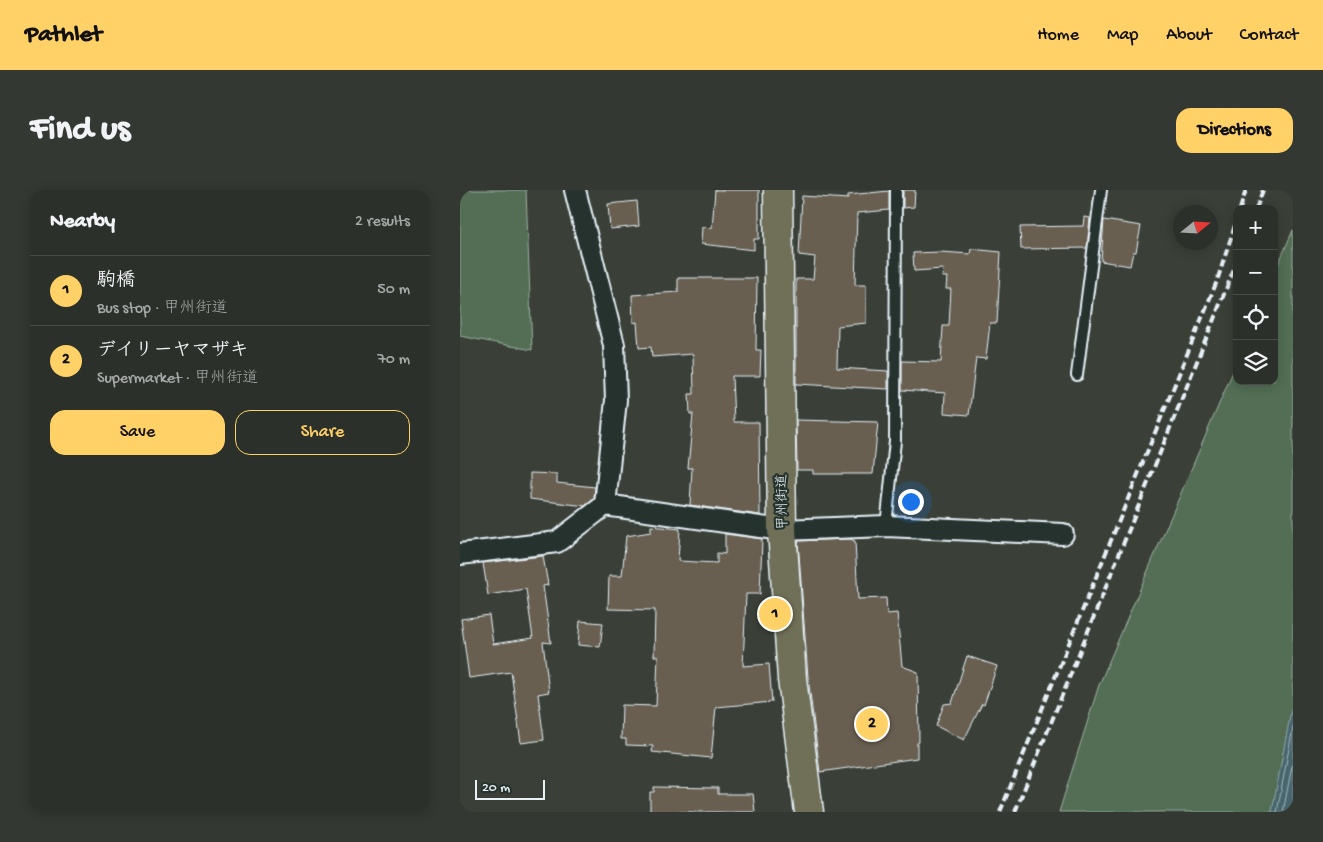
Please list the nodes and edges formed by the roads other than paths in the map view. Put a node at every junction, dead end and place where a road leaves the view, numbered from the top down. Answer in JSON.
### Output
{"nodes":[{"id":1,"x":575,"y":190,"type":"edge"},
{"id":2,"x":778,"y":190,"type":"edge"},
{"id":3,"x":896,"y":190,"type":"edge"},
{"id":4,"x":1101,"y":190,"type":"edge"},
{"id":5,"x":1077,"y":374,"type":"dead end"},
{"id":6,"x":604,"y":505,"type":"junction"},
{"id":7,"x":886,"y":526,"type":"junction"},
{"id":8,"x":782,"y":530,"type":"junction"},
{"id":9,"x":1063,"y":534,"type":"dead end"},
{"id":10,"x":460,"y":554,"type":"edge"},
{"id":11,"x":808,"y":812,"type":"edge"}],
"edges":[{"from":1,"to":6,"type":"street"},
{"from":2,"to":8,"type":"highway","name":"甲州街道"},
{"from":3,"to":7,"type":"lane"},
{"from":4,"to":5,"type":"lane"},
{"from":6,"to":8,"type":"street"},
{"from":6,"to":10,"type":"street"},
{"from":7,"to":8,"type":"street"},
{"from":7,"to":9,"type":"street"},
{"from":8,"to":11,"type":"highway","name":"甲州街道"}]}
